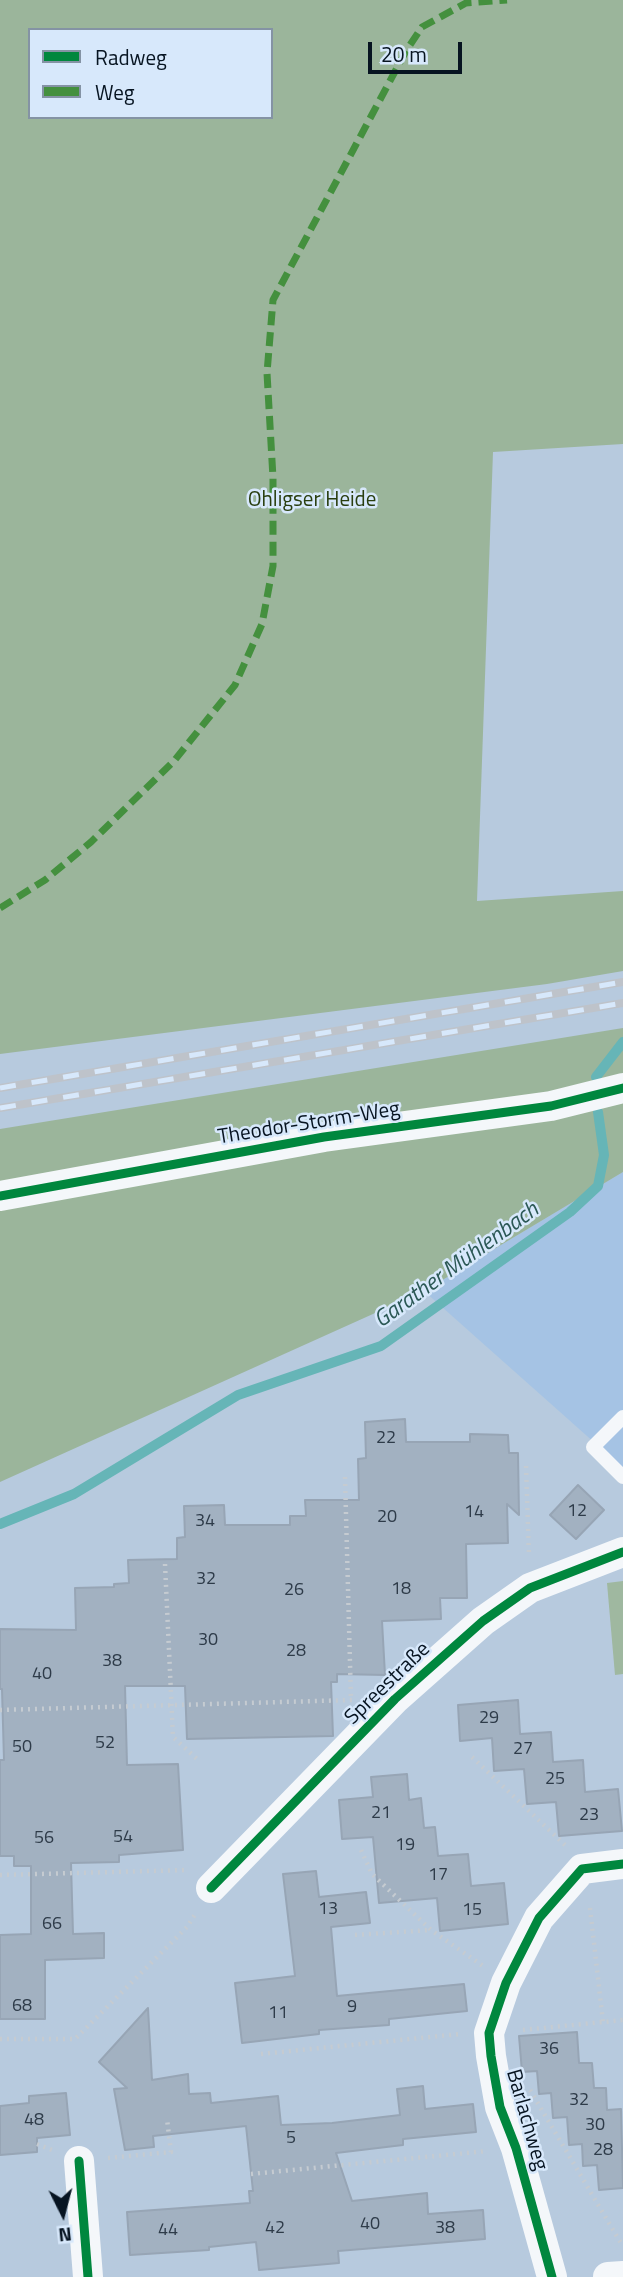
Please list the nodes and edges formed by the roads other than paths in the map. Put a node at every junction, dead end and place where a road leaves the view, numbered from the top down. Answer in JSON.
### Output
{"nodes":[{"id":1,"x":623,"y":1088,"type":"edge"},
{"id":2,"x":0,"y":1196,"type":"edge"},
{"id":3,"x":623,"y":1417,"type":"edge"},
{"id":4,"x":623,"y":1477,"type":"edge"},
{"id":5,"x":623,"y":1552,"type":"edge"},
{"id":6,"x":623,"y":1864,"type":"edge"},
{"id":7,"x":203,"y":1879,"type":"road end"},
{"id":8,"x":79,"y":2161,"type":"road end"},
{"id":9,"x":623,"y":2276,"type":"edge"},
{"id":10,"x":88,"y":2277,"type":"edge"},
{"id":11,"x":552,"y":2277,"type":"edge"},
{"id":12,"x":608,"y":2277,"type":"edge"}],
"edges":[{"from":1,"to":2,"type":"street","name":"Theodor-Storm-Weg"},
{"from":3,"to":4,"type":"lane"},
{"from":5,"to":7,"type":"street","name":"Spreestraße"},
{"from":6,"to":11,"type":"street","name":"Barlachweg"},
{"from":8,"to":10,"type":"street"},
{"from":9,"to":12,"type":"street"}]}
